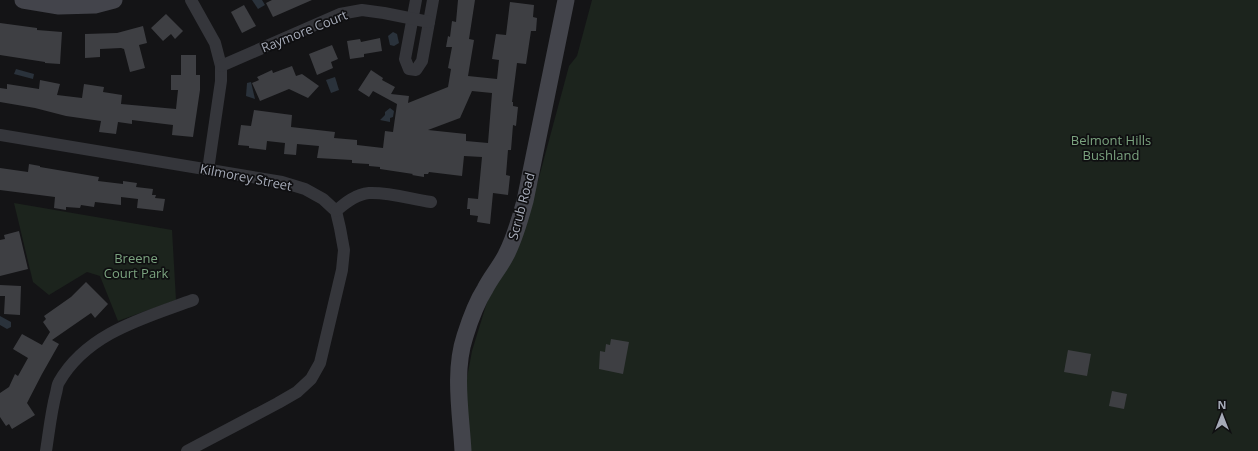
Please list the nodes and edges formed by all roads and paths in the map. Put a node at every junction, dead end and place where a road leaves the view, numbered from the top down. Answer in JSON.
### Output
{"nodes":[{"id":1,"x":23,"y":0,"type":"edge"},
{"id":2,"x":114,"y":0,"type":"edge"},
{"id":3,"x":190,"y":0,"type":"edge"},
{"id":4,"x":416,"y":0,"type":"edge"},
{"id":5,"x":433,"y":0,"type":"edge"},
{"id":6,"x":566,"y":0,"type":"edge"},
{"id":7,"x":412,"y":19,"type":"junction"},
{"id":8,"x":429,"y":22,"type":"junction"},
{"id":9,"x":221,"y":66,"type":"junction"},
{"id":10,"x":0,"y":134,"type":"edge"},
{"id":11,"x":208,"y":170,"type":"junction"},
{"id":12,"x":431,"y":202,"type":"dead end"},
{"id":13,"x":336,"y":211,"type":"junction"},
{"id":14,"x":192,"y":300,"type":"dead end"},
{"id":15,"x":46,"y":451,"type":"edge"},
{"id":16,"x":187,"y":451,"type":"edge"},
{"id":17,"x":463,"y":451,"type":"edge"}],
"edges":[{"from":1,"to":2,"type":"main road"},
{"from":3,"to":9,"type":"street"},
{"from":4,"to":7,"type":"street"},
{"from":5,"to":8,"type":"street"},
{"from":6,"to":17,"type":"main road","name":"Scrub Road"},
{"from":7,"to":8,"type":"street","name":"Raymore Court"},
{"from":7,"to":8,"type":"street"},
{"from":7,"to":9,"type":"street","name":"Raymore Court"},
{"from":9,"to":11,"type":"street"},
{"from":10,"to":11,"type":"street","name":"Kilmorey Street"},
{"from":11,"to":13,"type":"street","name":"Kilmorey Street"},
{"from":12,"to":13,"type":"street"},
{"from":13,"to":16,"type":"street"},
{"from":14,"to":15,"type":"street"}]}
